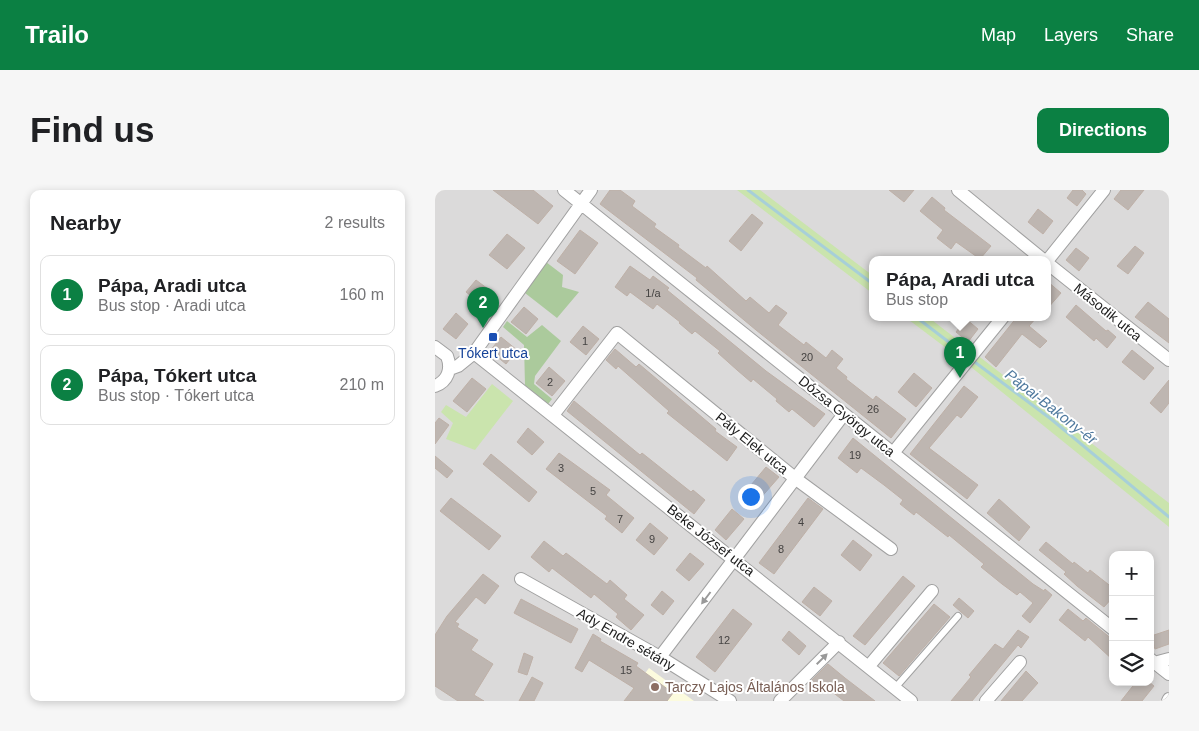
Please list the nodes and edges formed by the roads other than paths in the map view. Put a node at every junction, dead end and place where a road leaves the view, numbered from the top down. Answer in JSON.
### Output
{"nodes":[{"id":1,"x":564,"y":190,"type":"edge"},
{"id":2,"x":591,"y":190,"type":"edge"},
{"id":3,"x":958,"y":190,"type":"edge"},
{"id":4,"x":1104,"y":190,"type":"edge"},
{"id":5,"x":580,"y":203,"type":"junction"},
{"id":6,"x":1038,"y":256,"type":"edge"},
{"id":7,"x":1051,"y":257,"type":"edge"},
{"id":8,"x":1051,"y":265,"type":"edge"},
{"id":9,"x":1000,"y":321,"type":"edge"},
{"id":10,"x":435,"y":347,"type":"edge"},
{"id":11,"x":474,"y":353,"type":"junction"},
{"id":12,"x":1169,"y":360,"type":"edge"},
{"id":13,"x":443,"y":378,"type":"edge"},
{"id":14,"x":435,"y":394,"type":"edge"},
{"id":15,"x":844,"y":414,"type":"junction"},
{"id":16,"x":553,"y":415,"type":"junction"},
{"id":17,"x":893,"y":453,"type":"junction"},
{"id":18,"x":796,"y":479,"type":"junction"},
{"id":19,"x":891,"y":549,"type":"dead end"},
{"id":20,"x":735,"y":559,"type":"junction"},
{"id":21,"x":521,"y":579,"type":"dead end"},
{"id":22,"x":932,"y":592,"type":"dead end"},
{"id":23,"x":958,"y":616,"type":"dead end"},
{"id":24,"x":1109,"y":626,"type":"edge"},
{"id":25,"x":839,"y":642,"type":"junction"},
{"id":26,"x":660,"y":657,"type":"junction"},
{"id":27,"x":1169,"y":659,"type":"edge"},
{"id":28,"x":1154,"y":661,"type":"edge"},
{"id":29,"x":1020,"y":662,"type":"dead end"},
{"id":30,"x":1154,"y":663,"type":"edge"},
{"id":31,"x":869,"y":666,"type":"junction"},
{"id":32,"x":1169,"y":674,"type":"edge"},
{"id":33,"x":895,"y":688,"type":"junction"},
{"id":34,"x":730,"y":701,"type":"edge"},
{"id":35,"x":780,"y":701,"type":"edge"},
{"id":36,"x":911,"y":701,"type":"edge"},
{"id":37,"x":986,"y":701,"type":"edge"}],
"edges":[{"from":1,"to":5,"type":"street","name":"Dózsa György utca"},
{"from":2,"to":5,"type":"street"},
{"from":3,"to":6,"type":"street"},
{"from":4,"to":7,"type":"street"},
{"from":5,"to":11,"type":"street"},
{"from":5,"to":15,"type":"street","name":"Dózsa György utca"},
{"from":8,"to":12,"type":"street","name":"Második utca"},
{"from":9,"to":17,"type":"street"},
{"from":10,"to":13,"type":"street"},
{"from":11,"to":13,"type":"street"},
{"from":11,"to":16,"type":"street","name":"Beke József utca"},
{"from":13,"to":14,"type":"street"},
{"from":15,"to":17,"type":"street","name":"Dózsa György utca"},
{"from":15,"to":18,"type":"street"},
{"from":16,"to":18,"type":"street","name":"Pály Elek utca"},
{"from":16,"to":20,"type":"street","name":"Beke József utca"},
{"from":17,"to":24,"type":"street","name":"Dózsa György utca"},
{"from":18,"to":19,"type":"street","name":"Pály Elek utca"},
{"from":18,"to":20,"type":"street"},
{"from":20,"to":25,"type":"street","name":"Beke József utca"},
{"from":20,"to":26,"type":"street","one_way":true},
{"from":21,"to":26,"type":"street","name":"Ady Endre sétány"},
{"from":22,"to":31,"type":"street"},
{"from":23,"to":33,"type":"lane"},
{"from":25,"to":31,"type":"street","name":"Beke József utca"},
{"from":35,"to":25,"type":"street","one_way":true},
{"from":26,"to":34,"type":"street","name":"Ady Endre sétány"},
{"from":27,"to":28,"type":"street"},
{"from":29,"to":37,"type":"street"},
{"from":30,"to":32,"type":"street"},
{"from":31,"to":33,"type":"street","name":"Beke József utca"},
{"from":33,"to":36,"type":"street","name":"Beke József utca"}]}
